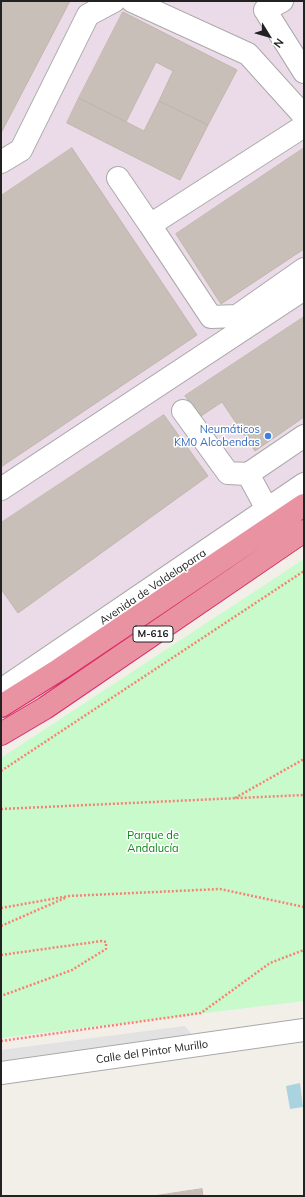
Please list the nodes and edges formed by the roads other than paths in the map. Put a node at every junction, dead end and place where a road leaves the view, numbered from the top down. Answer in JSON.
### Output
{"nodes":[{"id":1,"x":114,"y":1,"type":"edge"},
{"id":2,"x":132,"y":1,"type":"edge"},
{"id":3,"x":282,"y":1,"type":"edge"},
{"id":4,"x":304,"y":72,"type":"edge"},
{"id":5,"x":304,"y":116,"type":"edge"},
{"id":6,"x":304,"y":126,"type":"edge"},
{"id":7,"x":1,"y":162,"type":"edge"},
{"id":8,"x":118,"y":178,"type":"dead end"},
{"id":9,"x":150,"y":225,"type":"junction"},
{"id":10,"x":304,"y":269,"type":"edge"},
{"id":11,"x":304,"y":289,"type":"edge"},
{"id":12,"x":183,"y":411,"type":"dead end"},
{"id":13,"x":304,"y":436,"type":"edge"},
{"id":14,"x":248,"y":474,"type":"junction"},
{"id":15,"x":304,"y":484,"type":"edge"},
{"id":16,"x":1,"y":489,"type":"edge"},
{"id":17,"x":304,"y":505,"type":"edge"},
{"id":18,"x":267,"y":509,"type":"junction"},
{"id":19,"x":304,"y":531,"type":"edge"},
{"id":20,"x":1,"y":690,"type":"edge"},
{"id":21,"x":1,"y":706,"type":"edge"},
{"id":22,"x":1,"y":734,"type":"edge"},
{"id":23,"x":304,"y":1030,"type":"edge"},
{"id":24,"x":1,"y":1073,"type":"edge"}],
"edges":[{"from":1,"to":7,"type":"street"},
{"from":2,"to":5,"type":"street"},
{"from":3,"to":4,"type":"street"},
{"from":6,"to":9,"type":"street"},
{"from":8,"to":9,"type":"street"},
{"from":9,"to":10,"type":"street"},
{"from":11,"to":16,"type":"street"},
{"from":12,"to":14,"type":"street"},
{"from":13,"to":14,"type":"street"},
{"from":14,"to":18,"type":"street"},
{"from":15,"to":18,"type":"street","name":"Avenida de Valdelaparra"},
{"from":17,"to":21,"type":"highway","name":"Avenida de Valdelaparra","number":"M-616"},
{"from":18,"to":20,"type":"street","name":"Avenida de Valdelaparra"},
{"from":19,"to":22,"type":"highway","number":"M-616"},
{"from":23,"to":24,"type":"street","name":"Calle del Pintor Murillo"}]}
